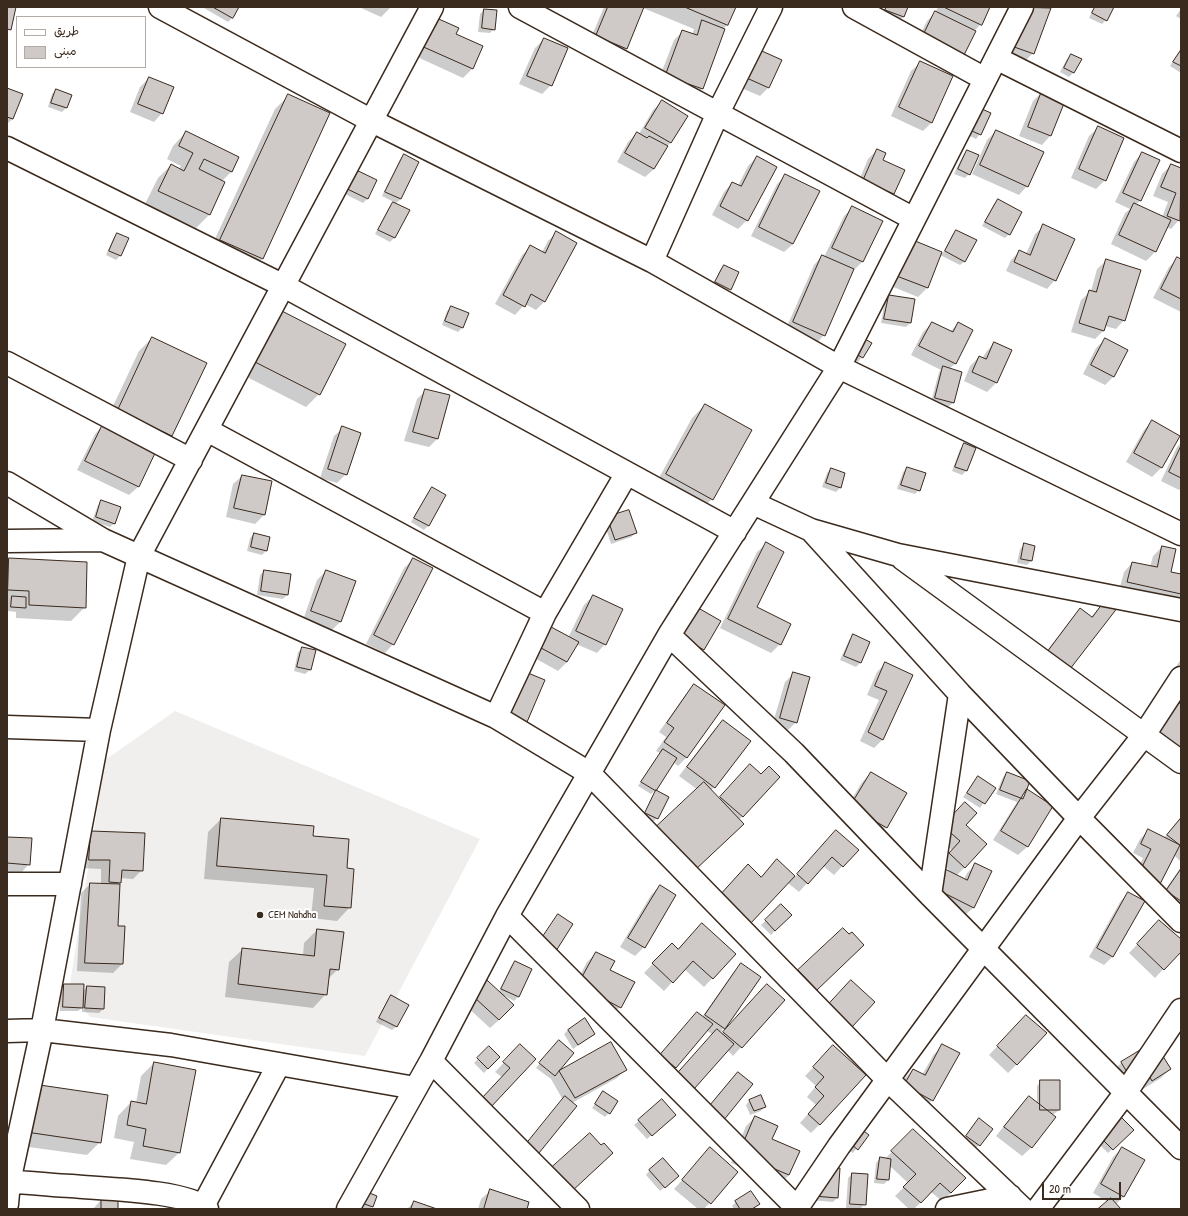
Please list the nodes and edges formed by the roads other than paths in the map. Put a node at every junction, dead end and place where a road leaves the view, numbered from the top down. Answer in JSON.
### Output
{"nodes":[{"id":1,"x":160,"y":7,"type":"edge"},
{"id":2,"x":432,"y":7,"type":"edge"},
{"id":3,"x":520,"y":7,"type":"edge"},
{"id":4,"x":771,"y":7,"type":"edge"},
{"id":5,"x":854,"y":7,"type":"edge"},
{"id":6,"x":1022,"y":7,"type":"edge"},
{"id":7,"x":996,"y":58,"type":"junction"},
{"id":8,"x":985,"y":79,"type":"junction"},
{"id":9,"x":718,"y":113,"type":"junction"},
{"id":10,"x":372,"y":121,"type":"junction"},
{"id":11,"x":7,"y":148,"type":"edge"},
{"id":12,"x":1181,"y":151,"type":"edge"},
{"id":13,"x":914,"y":219,"type":"junction"},
{"id":14,"x":652,"y":261,"type":"junction"},
{"id":15,"x":284,"y":286,"type":"junction"},
{"id":16,"x":7,"y":363,"type":"edge"},
{"id":17,"x":839,"y":367,"type":"junction"},
{"id":18,"x":207,"y":430,"type":"junction"},
{"id":19,"x":190,"y":460,"type":"junction"},
{"id":20,"x":627,"y":473,"type":"junction"},
{"id":21,"x":7,"y":483,"type":"edge"},
{"id":22,"x":753,"y":503,"type":"junction"},
{"id":23,"x":811,"y":530,"type":"junction"},
{"id":24,"x":735,"y":532,"type":"junction"},
{"id":25,"x":1181,"y":534,"type":"edge"},
{"id":26,"x":103,"y":540,"type":"junction"},
{"id":27,"x":7,"y":541,"type":"edge"},
{"id":28,"x":898,"y":555,"type":"junction"},
{"id":29,"x":139,"y":556,"type":"junction"},
{"id":30,"x":1181,"y":610,"type":"edge"},
{"id":31,"x":546,"y":613,"type":"junction"},
{"id":32,"x":669,"y":635,"type":"junction"},
{"id":33,"x":1181,"y":678,"type":"edge"},
{"id":34,"x":960,"y":694,"type":"junction"},
{"id":35,"x":496,"y":717,"type":"junction"},
{"id":36,"x":7,"y":727,"type":"edge"},
{"id":37,"x":99,"y":730,"type":"junction"},
{"id":38,"x":1144,"y":735,"type":"junction"},
{"id":39,"x":1181,"y":762,"type":"edge"},
{"id":40,"x":589,"y":773,"type":"junction"},
{"id":41,"x":1079,"y":818,"type":"junction"},
{"id":42,"x":7,"y":884,"type":"edge"},
{"id":43,"x":70,"y":884,"type":"junction"},
{"id":44,"x":930,"y":895,"type":"junction"},
{"id":45,"x":507,"y":916,"type":"junction"},
{"id":46,"x":1181,"y":921,"type":"edge"},
{"id":47,"x":984,"y":948,"type":"junction"},
{"id":48,"x":1181,"y":1010,"type":"edge"},
{"id":49,"x":42,"y":1030,"type":"junction"},
{"id":50,"x":7,"y":1031,"type":"edge"},
{"id":51,"x":430,"y":1061,"type":"junction"},
{"id":52,"x":279,"y":1064,"type":"junction"},
{"id":53,"x":888,"y":1079,"type":"junction"},
{"id":54,"x":415,"y":1088,"type":"junction"},
{"id":55,"x":1126,"y":1092,"type":"junction"},
{"id":56,"x":1181,"y":1148,"type":"edge"},
{"id":57,"x":8,"y":1182,"type":"edge"},
{"id":58,"x":1016,"y":1202,"type":"edge"},
{"id":59,"x":7,"y":1204,"type":"edge"},
{"id":60,"x":205,"y":1207,"type":"edge"},
{"id":61,"x":797,"y":1208,"type":"edge"},
{"id":62,"x":348,"y":1209,"type":"edge"},
{"id":63,"x":578,"y":1209,"type":"edge"},
{"id":64,"x":947,"y":1209,"type":"edge"},
{"id":65,"x":1038,"y":1209,"type":"edge"}],
"edges":[{"from":1,"to":10,"type":"street"},
{"from":2,"to":10,"type":"street"},
{"from":3,"to":9,"type":"street"},
{"from":4,"to":9,"type":"street"},
{"from":5,"to":8,"type":"street"},
{"from":6,"to":7,"type":"street"},
{"from":7,"to":8,"type":"street"},
{"from":7,"to":12,"type":"street"},
{"from":8,"to":13,"type":"street"},
{"from":9,"to":13,"type":"street"},
{"from":9,"to":14,"type":"street"},
{"from":10,"to":14,"type":"street"},
{"from":10,"to":15,"type":"street"},
{"from":11,"to":15,"type":"street"},
{"from":13,"to":17,"type":"street"},
{"from":14,"to":17,"type":"street"},
{"from":15,"to":18,"type":"street"},
{"from":15,"to":20,"type":"street"},
{"from":16,"to":19,"type":"street"},
{"from":17,"to":22,"type":"street"},
{"from":17,"to":25,"type":"street"},
{"from":18,"to":19,"type":"street"},
{"from":18,"to":31,"type":"street"},
{"from":19,"to":29,"type":"street"},
{"from":20,"to":24,"type":"street"},
{"from":20,"to":31,"type":"street"},
{"from":21,"to":26,"type":"street"},
{"from":22,"to":23,"type":"street"},
{"from":22,"to":24,"type":"street"},
{"from":23,"to":28,"type":"street"},
{"from":23,"to":34,"type":"street"},
{"from":24,"to":32,"type":"street"},
{"from":26,"to":27,"type":"street"},
{"from":26,"to":29,"type":"street"},
{"from":28,"to":30,"type":"street"},
{"from":28,"to":38,"type":"street"},
{"from":29,"to":35,"type":"street"},
{"from":29,"to":37,"type":"street"},
{"from":31,"to":35,"type":"street"},
{"from":32,"to":40,"type":"street"},
{"from":32,"to":44,"type":"street"},
{"from":33,"to":38,"type":"street"},
{"from":34,"to":41,"type":"street"},
{"from":34,"to":44,"type":"street"},
{"from":35,"to":40,"type":"street"},
{"from":36,"to":37,"type":"street"},
{"from":37,"to":43,"type":"street"},
{"from":38,"to":39,"type":"street"},
{"from":38,"to":41,"type":"street"},
{"from":40,"to":45,"type":"street"},
{"from":40,"to":53,"type":"street"},
{"from":41,"to":46,"type":"street"},
{"from":41,"to":47,"type":"street"},
{"from":42,"to":43,"type":"street"},
{"from":43,"to":49,"type":"street"},
{"from":44,"to":47,"type":"street"},
{"from":45,"to":51,"type":"street"},
{"from":45,"to":61,"type":"street"},
{"from":47,"to":53,"type":"street"},
{"from":47,"to":55,"type":"street"},
{"from":48,"to":55,"type":"street"},
{"from":49,"to":50,"type":"street"},
{"from":49,"to":52,"type":"street"},
{"from":49,"to":57,"type":"street"},
{"from":51,"to":54,"type":"street"},
{"from":51,"to":63,"type":"street"},
{"from":52,"to":54,"type":"street"},
{"from":52,"to":60,"type":"street"},
{"from":53,"to":58,"type":"street"},
{"from":53,"to":61,"type":"street"},
{"from":54,"to":62,"type":"street"},
{"from":55,"to":56,"type":"street"},
{"from":55,"to":65,"type":"street"},
{"from":57,"to":59,"type":"street"},
{"from":57,"to":60,"type":"street"},
{"from":58,"to":64,"type":"street"}]}
